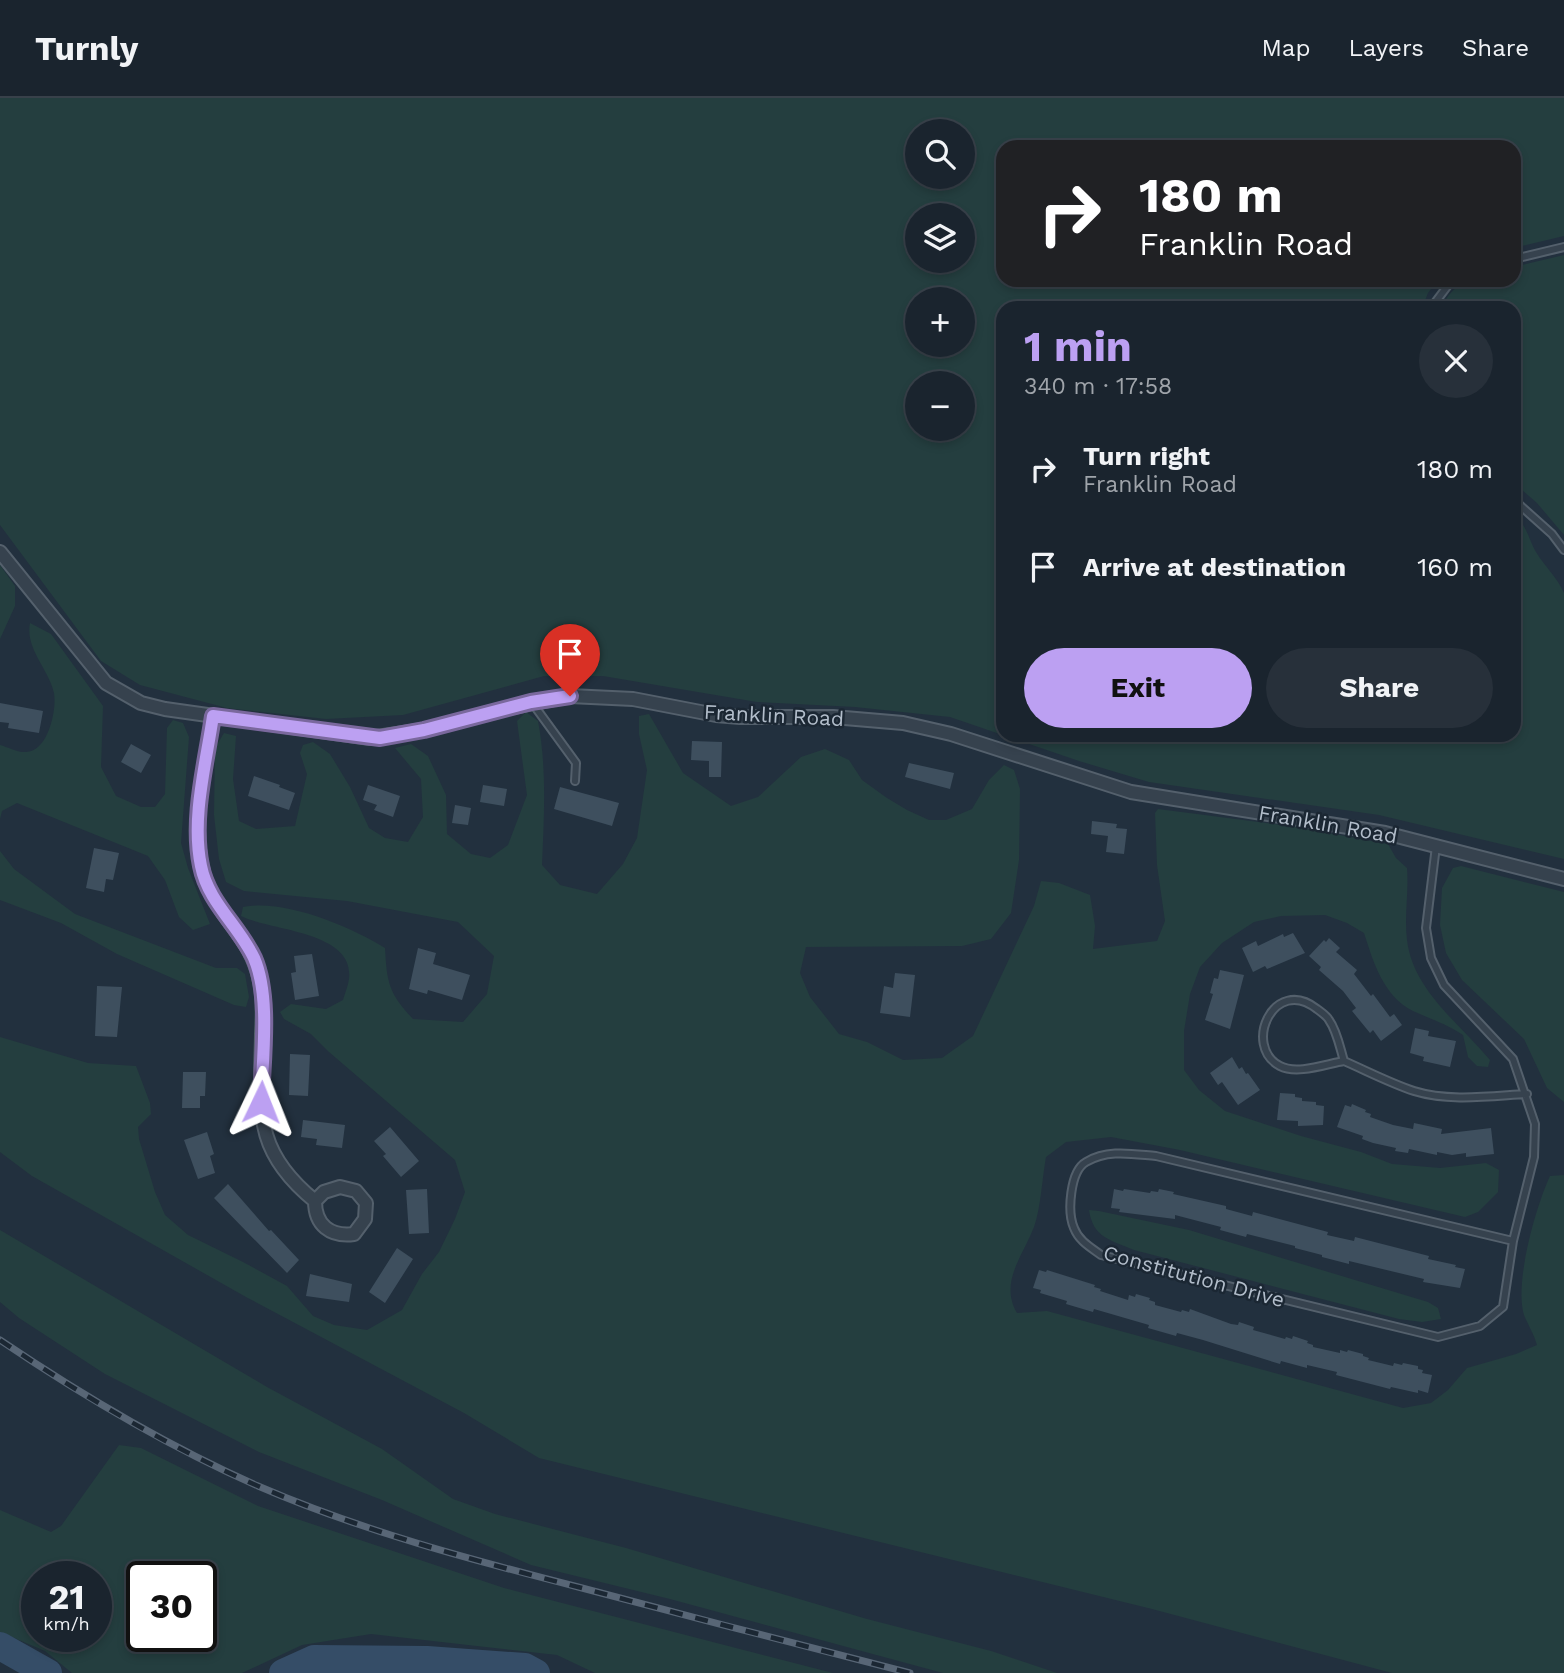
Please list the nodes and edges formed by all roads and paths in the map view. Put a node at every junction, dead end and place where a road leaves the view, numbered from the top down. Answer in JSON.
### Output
{"nodes":[{"id":1,"x":1564,"y":247,"type":"edge"},
{"id":2,"x":1521,"y":257,"type":"edge"},
{"id":3,"x":1446,"y":287,"type":"edge"},
{"id":4,"x":1434,"y":301,"type":"edge"},
{"id":5,"x":1521,"y":506,"type":"edge"},
{"id":6,"x":1564,"y":550,"type":"edge"},
{"id":7,"x":0,"y":552,"type":"edge"},
{"id":8,"x":531,"y":702,"type":"junction"},
{"id":9,"x":213,"y":716,"type":"junction"},
{"id":10,"x":575,"y":782,"type":"dead end"},
{"id":11,"x":1436,"y":846,"type":"junction"},
{"id":12,"x":1564,"y":879,"type":"edge"},
{"id":13,"x":1344,"y":1061,"type":"junction"},
{"id":14,"x":1527,"y":1094,"type":"junction"},
{"id":15,"x":315,"y":1201,"type":"junction"},
{"id":16,"x":1513,"y":1241,"type":"junction"}],
"edges":[{"from":1,"to":2,"type":"lane"},
{"from":3,"to":4,"type":"lane"},
{"from":5,"to":6,"type":"lane"},
{"from":7,"to":9,"type":"street","name":"Franklin Road"},
{"from":8,"to":9,"type":"street","name":"Franklin Road"},
{"from":8,"to":10,"type":"lane"},
{"from":8,"to":11,"type":"street","name":"Franklin Road"},
{"from":9,"to":15,"type":"street"},
{"from":11,"to":12,"type":"street","name":"Franklin Road"},
{"from":11,"to":14,"type":"lane","name":"Constitution Drive"},
{"from":13,"to":13,"type":"lane"},
{"from":13,"to":14,"type":"lane"},
{"from":14,"to":16,"type":"lane","name":"Constitution Drive"},
{"from":15,"to":15,"type":"street"},
{"from":16,"to":16,"type":"lane","name":"Constitution Drive"}]}
